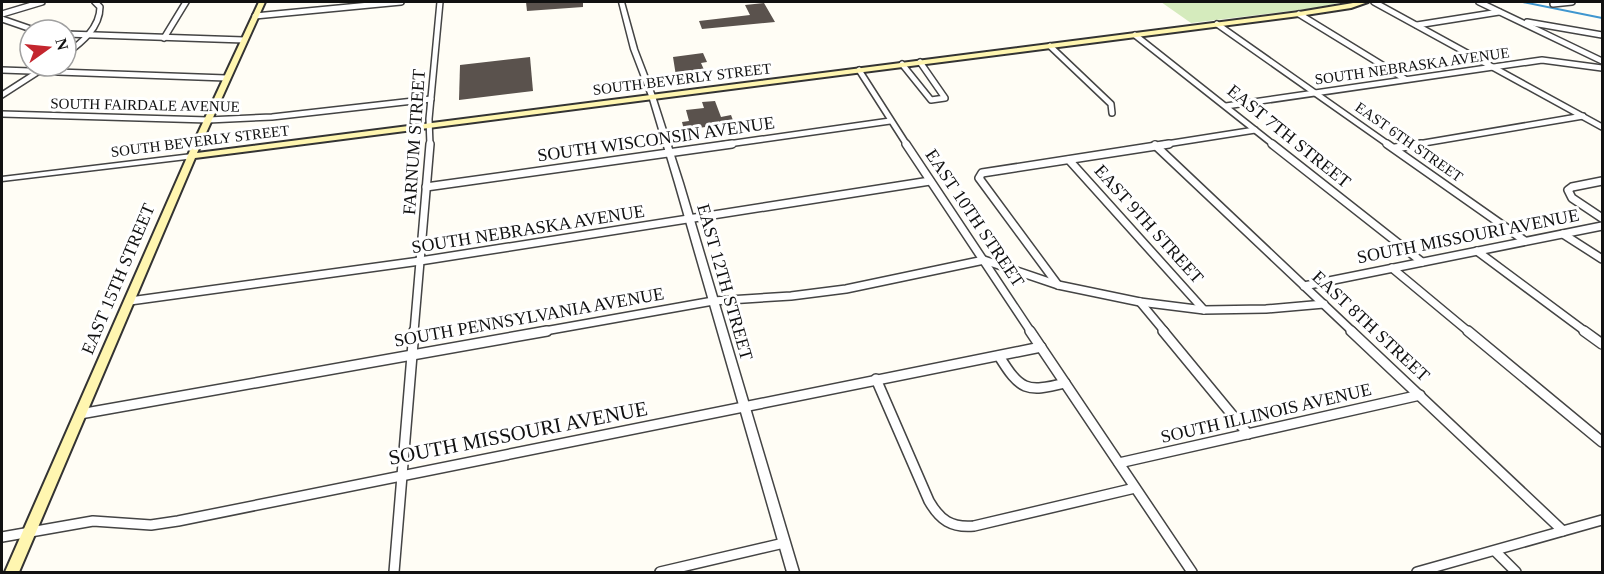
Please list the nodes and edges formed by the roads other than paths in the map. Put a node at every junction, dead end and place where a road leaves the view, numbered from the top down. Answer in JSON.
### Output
{"nodes":[{"id":1,"x":42,"y":2,"type":"edge"},
{"id":2,"x":95,"y":2,"type":"edge"},
{"id":3,"x":186,"y":2,"type":"edge"},
{"id":4,"x":262,"y":2,"type":"edge"},
{"id":5,"x":401,"y":2,"type":"edge"},
{"id":6,"x":440,"y":2,"type":"edge"},
{"id":7,"x":621,"y":2,"type":"edge"},
{"id":8,"x":1365,"y":2,"type":"edge"},
{"id":9,"x":1374,"y":2,"type":"edge"},
{"id":10,"x":1479,"y":2,"type":"edge"},
{"id":11,"x":1572,"y":2,"type":"edge"},
{"id":12,"x":1553,"y":4,"type":"dead end"},
{"id":13,"x":1501,"y":12,"type":"junction"},
{"id":14,"x":2,"y":14,"type":"edge"},
{"id":15,"x":1299,"y":14,"type":"junction"},
{"id":16,"x":255,"y":16,"type":"junction"},
{"id":17,"x":2,"y":19,"type":"edge"},
{"id":18,"x":1517,"y":20,"type":"junction"},
{"id":19,"x":18,"y":24,"type":"edge"},
{"id":20,"x":1218,"y":24,"type":"junction"},
{"id":21,"x":1418,"y":25,"type":"junction"},
{"id":22,"x":78,"y":35,"type":"edge"},
{"id":23,"x":86,"y":35,"type":"junction"},
{"id":24,"x":1135,"y":35,"type":"junction"},
{"id":25,"x":1602,"y":35,"type":"edge"},
{"id":26,"x":164,"y":38,"type":"junction"},
{"id":27,"x":244,"y":40,"type":"junction"},
{"id":28,"x":78,"y":43,"type":"edge"},
{"id":29,"x":1050,"y":46,"type":"junction"},
{"id":30,"x":1602,"y":61,"type":"edge"},
{"id":31,"x":920,"y":62,"type":"junction"},
{"id":32,"x":902,"y":64,"type":"junction"},
{"id":33,"x":1495,"y":67,"type":"junction"},
{"id":34,"x":1602,"y":68,"type":"edge"},
{"id":35,"x":2,"y":70,"type":"edge"},
{"id":36,"x":859,"y":70,"type":"junction"},
{"id":37,"x":18,"y":71,"type":"edge"},
{"id":38,"x":78,"y":73,"type":"edge"},
{"id":39,"x":29,"y":78,"type":"edge"},
{"id":40,"x":226,"y":78,"type":"junction"},
{"id":41,"x":1406,"y":80,"type":"junction"},
{"id":42,"x":1316,"y":94,"type":"junction"},
{"id":43,"x":2,"y":95,"type":"edge"},
{"id":44,"x":652,"y":96,"type":"junction"},
{"id":45,"x":431,"y":99,"type":"junction"},
{"id":46,"x":1226,"y":106,"type":"junction"},
{"id":47,"x":1112,"y":113,"type":"dead end"},
{"id":48,"x":2,"y":114,"type":"edge"},
{"id":49,"x":1583,"y":116,"type":"junction"},
{"id":50,"x":208,"y":120,"type":"junction"},
{"id":51,"x":890,"y":121,"type":"junction"},
{"id":52,"x":430,"y":125,"type":"junction"},
{"id":53,"x":1602,"y":127,"type":"edge"},
{"id":54,"x":1255,"y":130,"type":"junction"},
{"id":55,"x":1155,"y":145,"type":"junction"},
{"id":56,"x":1395,"y":148,"type":"junction"},
{"id":57,"x":670,"y":152,"type":"junction"},
{"id":58,"x":192,"y":156,"type":"junction"},
{"id":59,"x":1069,"y":160,"type":"junction"},
{"id":60,"x":2,"y":179,"type":"edge"},
{"id":61,"x":1602,"y":180,"type":"edge"},
{"id":62,"x":930,"y":181,"type":"junction"},
{"id":63,"x":426,"y":187,"type":"junction"},
{"id":64,"x":1602,"y":218,"type":"edge"},
{"id":65,"x":690,"y":219,"type":"junction"},
{"id":66,"x":1602,"y":226,"type":"edge"},
{"id":67,"x":1563,"y":234,"type":"junction"},
{"id":68,"x":1525,"y":241,"type":"junction"},
{"id":69,"x":1477,"y":251,"type":"junction"},
{"id":70,"x":1602,"y":259,"type":"edge"},
{"id":71,"x":984,"y":260,"type":"junction"},
{"id":72,"x":420,"y":261,"type":"junction"},
{"id":73,"x":1422,"y":262,"type":"junction"},
{"id":74,"x":1392,"y":268,"type":"junction"},
{"id":75,"x":1058,"y":285,"type":"junction"},
{"id":76,"x":1304,"y":286,"type":"junction"},
{"id":77,"x":130,"y":301,"type":"junction"},
{"id":78,"x":713,"y":301,"type":"junction"},
{"id":79,"x":1140,"y":302,"type":"junction"},
{"id":80,"x":1324,"y":304,"type":"junction"},
{"id":81,"x":1204,"y":310,"type":"junction"},
{"id":82,"x":1602,"y":344,"type":"edge"},
{"id":83,"x":1041,"y":347,"type":"junction"},
{"id":84,"x":411,"y":355,"type":"junction"},
{"id":85,"x":999,"y":356,"type":"junction"},
{"id":86,"x":876,"y":380,"type":"junction"},
{"id":87,"x":1065,"y":383,"type":"junction"},
{"id":88,"x":1420,"y":395,"type":"junction"},
{"id":89,"x":744,"y":406,"type":"junction"},
{"id":90,"x":80,"y":414,"type":"junction"},
{"id":91,"x":1248,"y":434,"type":"junction"},
{"id":92,"x":1602,"y":442,"type":"edge"},
{"id":93,"x":1119,"y":463,"type":"junction"},
{"id":94,"x":402,"y":475,"type":"junction"},
{"id":95,"x":1135,"y":488,"type":"junction"},
{"id":96,"x":1602,"y":520,"type":"edge"},
{"id":97,"x":1563,"y":531,"type":"junction"},
{"id":98,"x":29,"y":532,"type":"junction"},
{"id":99,"x":2,"y":537,"type":"edge"},
{"id":100,"x":784,"y":543,"type":"junction"},
{"id":101,"x":1495,"y":551,"type":"junction"},
{"id":102,"x":12,"y":573,"type":"edge"},
{"id":103,"x":394,"y":573,"type":"edge"},
{"id":104,"x":660,"y":573,"type":"edge"},
{"id":105,"x":792,"y":573,"type":"edge"},
{"id":106,"x":1192,"y":573,"type":"edge"},
{"id":107,"x":1417,"y":573,"type":"edge"},
{"id":108,"x":1516,"y":573,"type":"edge"}],
"edges":[{"from":1,"to":14,"type":"street"},
{"from":2,"to":23,"type":"street"},
{"from":3,"to":26,"type":"street"},
{"from":4,"to":16,"type":"main road","name":"EAST 15TH STREET"},
{"from":5,"to":16,"type":"street"},
{"from":6,"to":45,"type":"street","name":"FARNUM STREET"},
{"from":7,"to":44,"type":"street","name":"EAST 12TH STREET"},
{"from":8,"to":15,"type":"main road","name":"SOUTH BEVERLY STREET"},
{"from":9,"to":21,"type":"street"},
{"from":10,"to":13,"type":"street"},
{"from":11,"to":12,"type":"street"},
{"from":13,"to":18,"type":"street"},
{"from":13,"to":21,"type":"street"},
{"from":15,"to":20,"type":"main road","name":"SOUTH BEVERLY STREET"},
{"from":15,"to":41,"type":"street"},
{"from":16,"to":27,"type":"main road","name":"EAST 15TH STREET"},
{"from":17,"to":19,"type":"street"},
{"from":18,"to":25,"type":"street"},
{"from":18,"to":30,"type":"street"},
{"from":20,"to":24,"type":"main road","name":"SOUTH BEVERLY STREET"},
{"from":20,"to":42,"type":"street","name":"EAST 6TH STREET"},
{"from":21,"to":33,"type":"street"},
{"from":22,"to":23,"type":"street"},
{"from":23,"to":26,"type":"street"},
{"from":23,"to":28,"type":"street"},
{"from":24,"to":29,"type":"main road","name":"SOUTH BEVERLY STREET"},
{"from":24,"to":46,"type":"street","name":"EAST 7TH STREET"},
{"from":26,"to":27,"type":"street"},
{"from":27,"to":40,"type":"main road","name":"EAST 15TH STREET"},
{"from":29,"to":31,"type":"main road","name":"SOUTH BEVERLY STREET"},
{"from":29,"to":47,"type":"street"},
{"from":31,"to":32,"type":"main road","name":"SOUTH BEVERLY STREET"},
{"from":31,"to":32,"type":"street"},
{"from":32,"to":36,"type":"main road","name":"SOUTH BEVERLY STREET"},
{"from":33,"to":34,"type":"street","name":"SOUTH NEBRASKA AVENUE"},
{"from":33,"to":41,"type":"street","name":"SOUTH NEBRASKA AVENUE"},
{"from":33,"to":49,"type":"street"},
{"from":35,"to":37,"type":"street"},
{"from":36,"to":44,"type":"main road","name":"SOUTH BEVERLY STREET"},
{"from":36,"to":51,"type":"street","name":"EAST 10TH STREET"},
{"from":38,"to":40,"type":"street"},
{"from":39,"to":43,"type":"street"},
{"from":40,"to":50,"type":"main road","name":"EAST 15TH STREET"},
{"from":41,"to":42,"type":"street","name":"SOUTH NEBRASKA AVENUE"},
{"from":42,"to":46,"type":"street","name":"SOUTH NEBRASKA AVENUE"},
{"from":42,"to":56,"type":"street","name":"EAST 6TH STREET"},
{"from":44,"to":52,"type":"main road","name":"SOUTH BEVERLY STREET"},
{"from":44,"to":57,"type":"street","name":"EAST 12TH STREET"},
{"from":45,"to":50,"type":"street","name":"SOUTH FAIRDALE AVENUE"},
{"from":45,"to":52,"type":"street","name":"FARNUM STREET"},
{"from":46,"to":54,"type":"street","name":"EAST 7TH STREET"},
{"from":48,"to":50,"type":"street","name":"SOUTH FAIRDALE AVENUE"},
{"from":49,"to":53,"type":"street"},
{"from":49,"to":56,"type":"street"},
{"from":50,"to":58,"type":"main road","name":"EAST 15TH STREET"},
{"from":51,"to":57,"type":"street","name":"SOUTH WISCONSIN AVENUE"},
{"from":51,"to":62,"type":"street","name":"EAST 10TH STREET"},
{"from":52,"to":58,"type":"main road","name":"SOUTH BEVERLY STREET"},
{"from":52,"to":63,"type":"street","name":"FARNUM STREET"},
{"from":54,"to":55,"type":"street"},
{"from":54,"to":73,"type":"street","name":"EAST 7TH STREET"},
{"from":55,"to":59,"type":"street"},
{"from":55,"to":76,"type":"street","name":"EAST 8TH STREET"},
{"from":56,"to":68,"type":"street","name":"EAST 6TH STREET"},
{"from":57,"to":63,"type":"street","name":"SOUTH WISCONSIN AVENUE"},
{"from":57,"to":65,"type":"street","name":"EAST 12TH STREET"},
{"from":58,"to":60,"type":"street","name":"SOUTH BEVERLY STREET"},
{"from":58,"to":77,"type":"main road","name":"EAST 15TH STREET"},
{"from":59,"to":75,"type":"street"},
{"from":59,"to":81,"type":"street","name":"EAST 9TH STREET"},
{"from":61,"to":64,"type":"street"},
{"from":62,"to":65,"type":"street","name":"SOUTH NEBRASKA AVENUE"},
{"from":62,"to":71,"type":"street","name":"EAST 10TH STREET"},
{"from":63,"to":72,"type":"street","name":"FARNUM STREET"},
{"from":65,"to":72,"type":"street","name":"SOUTH NEBRASKA AVENUE"},
{"from":65,"to":78,"type":"street","name":"EAST 12TH STREET"},
{"from":66,"to":67,"type":"street","name":"SOUTH MISSOURI AVENUE"},
{"from":67,"to":68,"type":"street","name":"SOUTH MISSOURI AVENUE"},
{"from":67,"to":70,"type":"street"},
{"from":68,"to":69,"type":"street","name":"SOUTH MISSOURI AVENUE"},
{"from":69,"to":73,"type":"street","name":"SOUTH MISSOURI AVENUE"},
{"from":69,"to":82,"type":"street"},
{"from":71,"to":75,"type":"street"},
{"from":71,"to":78,"type":"street","name":"SOUTH PENNSYLVANIA AVENUE"},
{"from":71,"to":83,"type":"street","name":"EAST 10TH STREET"},
{"from":72,"to":77,"type":"street","name":"SOUTH NEBRASKA AVENUE"},
{"from":72,"to":84,"type":"street","name":"FARNUM STREET"},
{"from":73,"to":74,"type":"street","name":"SOUTH MISSOURI AVENUE"},
{"from":74,"to":76,"type":"street","name":"SOUTH MISSOURI AVENUE"},
{"from":74,"to":92,"type":"street"},
{"from":75,"to":79,"type":"street"},
{"from":76,"to":80,"type":"street","name":"EAST 8TH STREET"},
{"from":77,"to":90,"type":"main road","name":"EAST 15TH STREET"},
{"from":78,"to":84,"type":"street","name":"SOUTH PENNSYLVANIA AVENUE"},
{"from":78,"to":89,"type":"street","name":"EAST 12TH STREET"},
{"from":79,"to":81,"type":"street"},
{"from":79,"to":91,"type":"street"},
{"from":80,"to":81,"type":"street"},
{"from":80,"to":88,"type":"street","name":"EAST 8TH STREET"},
{"from":83,"to":85,"type":"street","name":"SOUTH MISSOURI AVENUE"},
{"from":83,"to":87,"type":"street","name":"EAST 10TH STREET"},
{"from":84,"to":90,"type":"street","name":"SOUTH PENNSYLVANIA AVENUE"},
{"from":84,"to":94,"type":"street","name":"FARNUM STREET"},
{"from":85,"to":86,"type":"street","name":"SOUTH MISSOURI AVENUE"},
{"from":85,"to":87,"type":"street"},
{"from":86,"to":89,"type":"street","name":"SOUTH MISSOURI AVENUE"},
{"from":86,"to":95,"type":"street"},
{"from":87,"to":93,"type":"street","name":"EAST 10TH STREET"},
{"from":88,"to":91,"type":"street","name":"SOUTH ILLINOIS AVENUE"},
{"from":88,"to":97,"type":"street","name":"EAST 8TH STREET"},
{"from":89,"to":94,"type":"street","name":"SOUTH MISSOURI AVENUE"},
{"from":89,"to":100,"type":"street","name":"EAST 12TH STREET"},
{"from":90,"to":98,"type":"main road","name":"EAST 15TH STREET"},
{"from":91,"to":93,"type":"street","name":"SOUTH ILLINOIS AVENUE"},
{"from":93,"to":95,"type":"street","name":"EAST 10TH STREET"},
{"from":94,"to":98,"type":"street","name":"SOUTH MISSOURI AVENUE"},
{"from":94,"to":103,"type":"street","name":"FARNUM STREET"},
{"from":95,"to":106,"type":"street","name":"EAST 10TH STREET"},
{"from":96,"to":97,"type":"street"},
{"from":97,"to":101,"type":"street"},
{"from":98,"to":99,"type":"street","name":"SOUTH MISSOURI AVENUE"},
{"from":98,"to":102,"type":"main road","name":"EAST 15TH STREET"},
{"from":100,"to":104,"type":"street"},
{"from":100,"to":105,"type":"street","name":"EAST 12TH STREET"},
{"from":101,"to":107,"type":"street"},
{"from":101,"to":108,"type":"street"}]}
